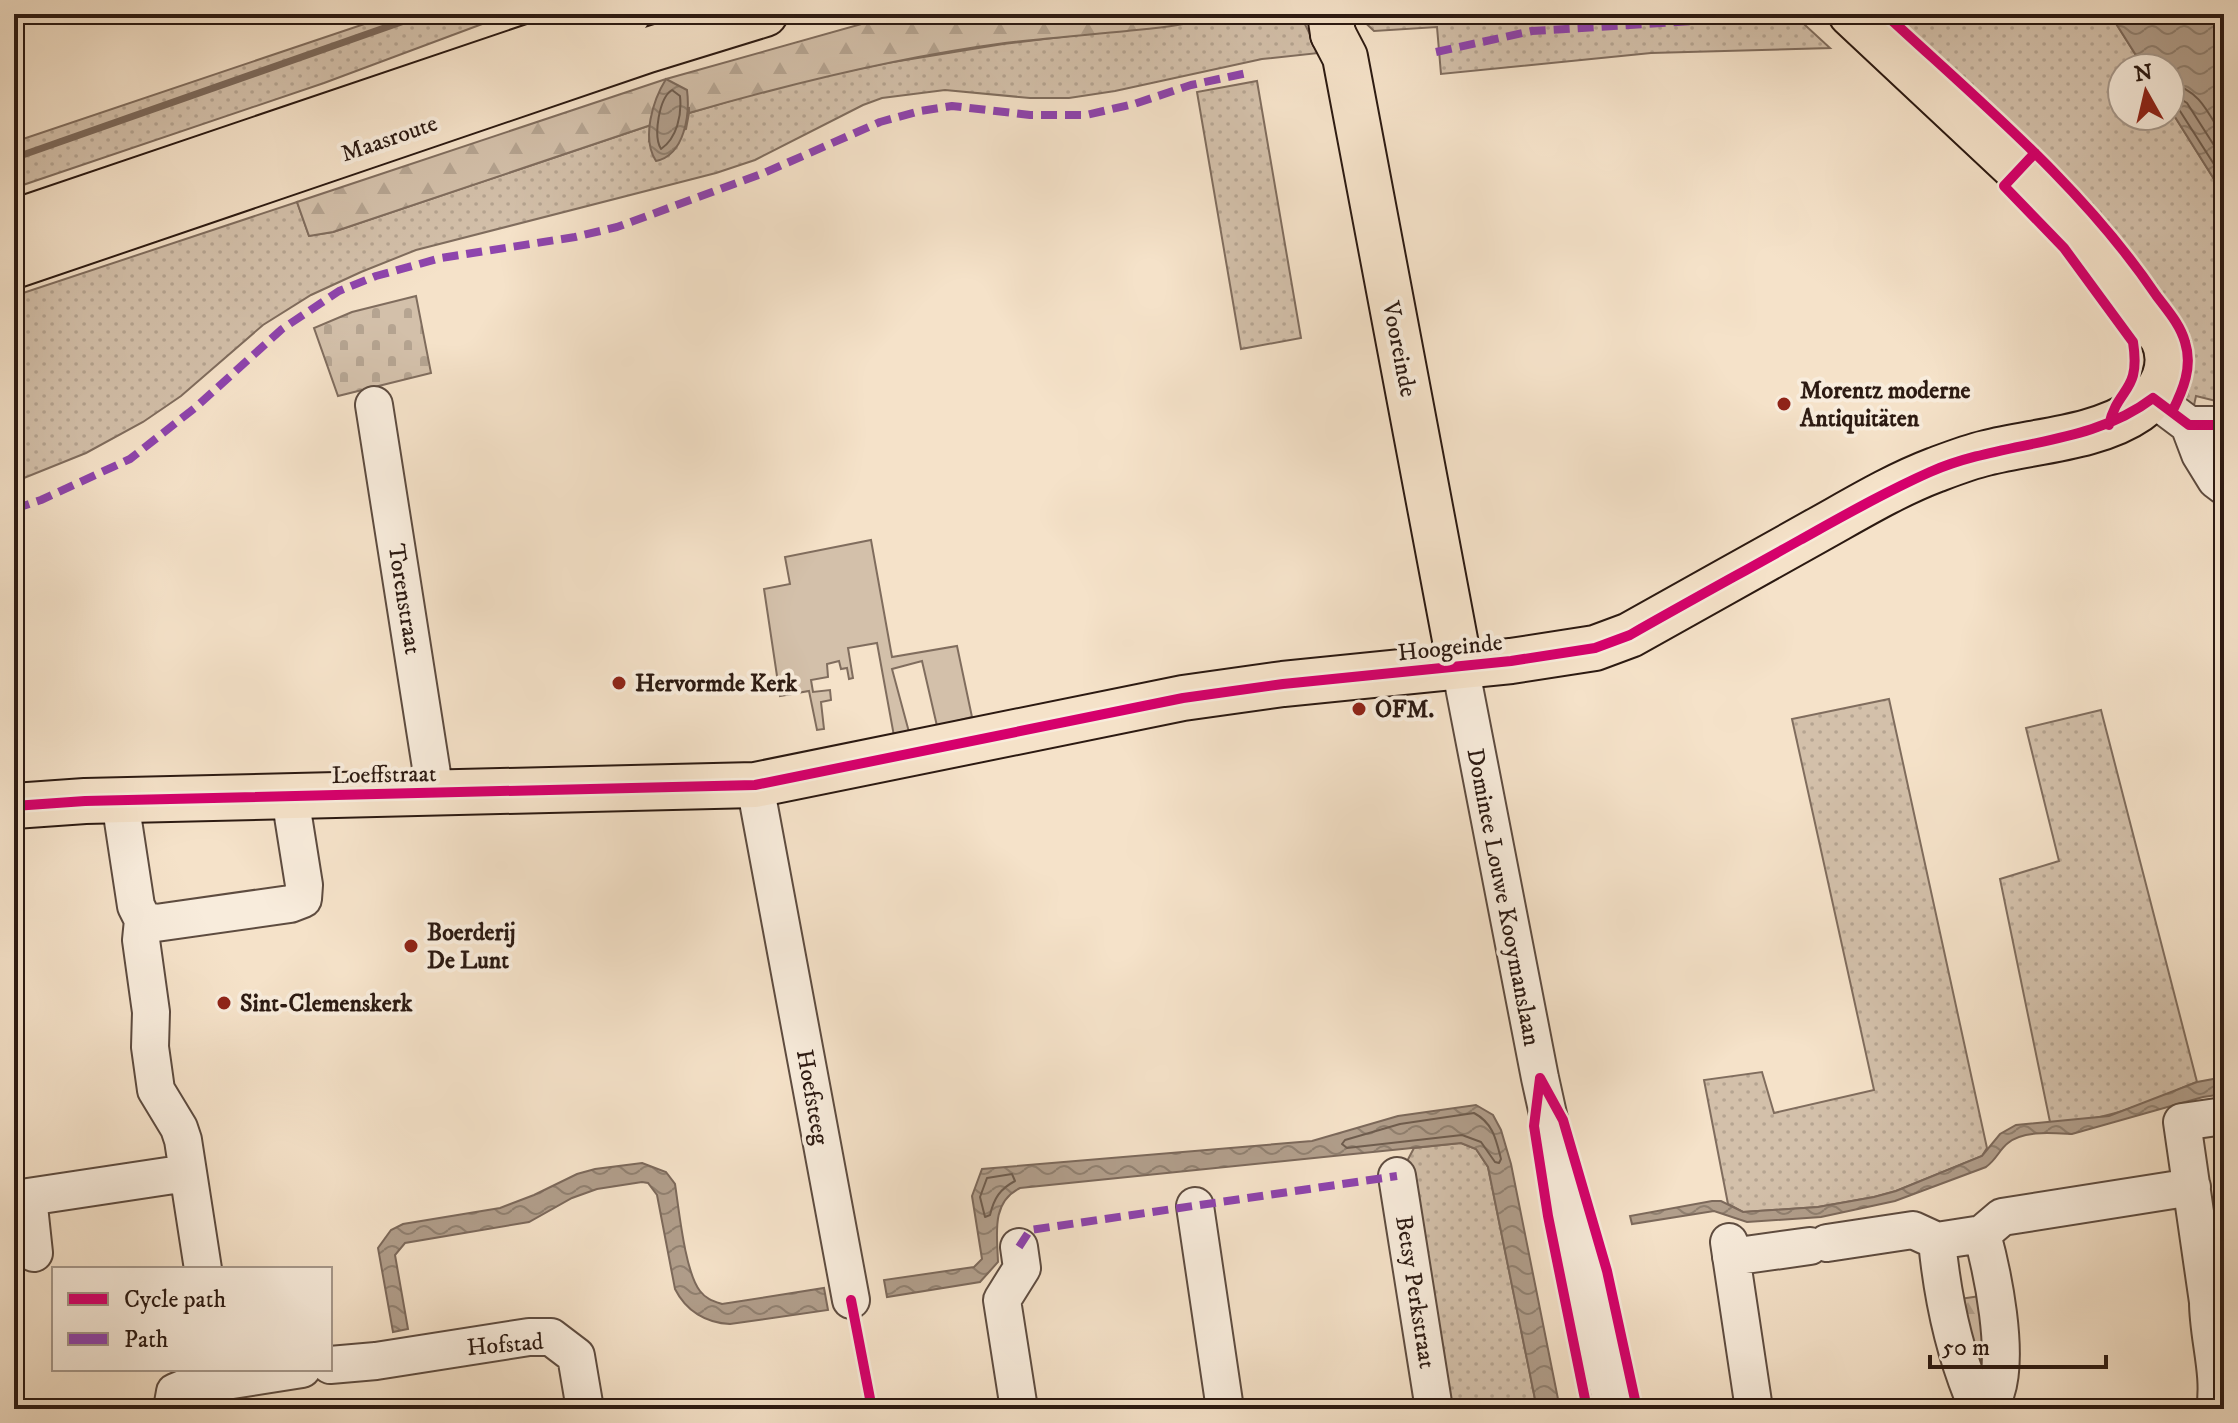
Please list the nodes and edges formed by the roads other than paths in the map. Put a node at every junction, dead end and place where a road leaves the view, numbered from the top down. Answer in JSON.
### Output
{"nodes":[{"id":1,"x":628,"y":14,"type":"edge"},
{"id":2,"x":765,"y":14,"type":"edge"},
{"id":3,"x":1851,"y":14,"type":"edge"},
{"id":4,"x":1331,"y":24,"type":"edge"},
{"id":5,"x":14,"y":222,"type":"edge"},
{"id":6,"x":14,"y":266,"type":"edge"},
{"id":7,"x":2153,"y":398,"type":"junction"},
{"id":8,"x":374,"y":405,"type":"dead end"},
{"id":9,"x":2207,"y":425,"type":"edge"},
{"id":10,"x":2224,"y":486,"type":"edge"},
{"id":11,"x":1460,"y":666,"type":"junction"},
{"id":12,"x":755,"y":785,"type":"junction"},
{"id":13,"x":435,"y":793,"type":"junction"},
{"id":14,"x":290,"y":797,"type":"junction"},
{"id":15,"x":120,"y":801,"type":"junction"},
{"id":16,"x":14,"y":806,"type":"edge"},
{"id":17,"x":143,"y":920,"type":"junction"},
{"id":18,"x":2224,"y":1116,"type":"edge"},
{"id":19,"x":187,"y":1173,"type":"junction"},
{"id":20,"x":1397,"y":1176,"type":"dead end"},
{"id":21,"x":2192,"y":1187,"type":"junction"},
{"id":22,"x":1195,"y":1206,"type":"dead end"},
{"id":23,"x":1982,"y":1234,"type":"junction"},
{"id":24,"x":1937,"y":1241,"type":"junction"},
{"id":25,"x":1019,"y":1247,"type":"dead end"},
{"id":26,"x":34,"y":1253,"type":"dead end"},
{"id":27,"x":203,"y":1267,"type":"edge"},
{"id":28,"x":851,"y":1300,"type":"dead end"},
{"id":29,"x":2216,"y":1308,"type":"edge"},
{"id":30,"x":332,"y":1365,"type":"edge"},
{"id":31,"x":278,"y":1371,"type":"edge"},
{"id":32,"x":219,"y":1376,"type":"edge"},
{"id":33,"x":1986,"y":1405,"type":"edge"},
{"id":34,"x":172,"y":1409,"type":"edge"},
{"id":35,"x":585,"y":1409,"type":"edge"},
{"id":36,"x":1019,"y":1409,"type":"edge"},
{"id":37,"x":1225,"y":1409,"type":"edge"},
{"id":38,"x":1434,"y":1409,"type":"edge"},
{"id":39,"x":1613,"y":1409,"type":"edge"},
{"id":40,"x":1754,"y":1409,"type":"edge"},
{"id":41,"x":2215,"y":1409,"type":"edge"}],
"edges":[{"from":1,"to":5,"type":"main road","name":"Maasroute"},
{"from":2,"to":6,"type":"main road","name":"Maasroute"},
{"from":3,"to":7,"type":"main road"},
{"from":4,"to":11,"type":"main road","name":"Vooreinde"},
{"from":7,"to":9,"type":"street"},
{"from":7,"to":11,"type":"main road","name":"Hoogeinde"},
{"from":8,"to":13,"type":"street","name":"Torenstraat"},
{"from":9,"to":10,"type":"street"},
{"from":11,"to":12,"type":"main road","name":"Hoogeinde"},
{"from":11,"to":39,"type":"street","name":"Dominee Louwe Kooymanslaan"},
{"from":12,"to":13,"type":"main road","name":"Loeffstraat"},
{"from":12,"to":28,"type":"street","name":"Hoefsteeg"},
{"from":13,"to":14,"type":"main road","name":"Loeffstraat"},
{"from":14,"to":15,"type":"main road","name":"Loeffstraat"},
{"from":14,"to":17,"type":"street"},
{"from":15,"to":16,"type":"main road","name":"Loeffstraat"},
{"from":15,"to":17,"type":"street"},
{"from":17,"to":19,"type":"street"},
{"from":18,"to":21,"type":"street"},
{"from":19,"to":26,"type":"street"},
{"from":19,"to":27,"type":"street"},
{"from":20,"to":38,"type":"street","name":"Betsy Perkstraat"},
{"from":21,"to":23,"type":"street"},
{"from":21,"to":29,"type":"street"},
{"from":22,"to":37,"type":"street"},
{"from":23,"to":24,"type":"street"},
{"from":23,"to":33,"type":"street"},
{"from":24,"to":33,"type":"street"},
{"from":24,"to":40,"type":"street"},
{"from":25,"to":36,"type":"street"},
{"from":29,"to":41,"type":"street"},
{"from":30,"to":35,"type":"street","name":"Hofstad"},
{"from":31,"to":32,"type":"street"},
{"from":32,"to":34,"type":"street"}]}
